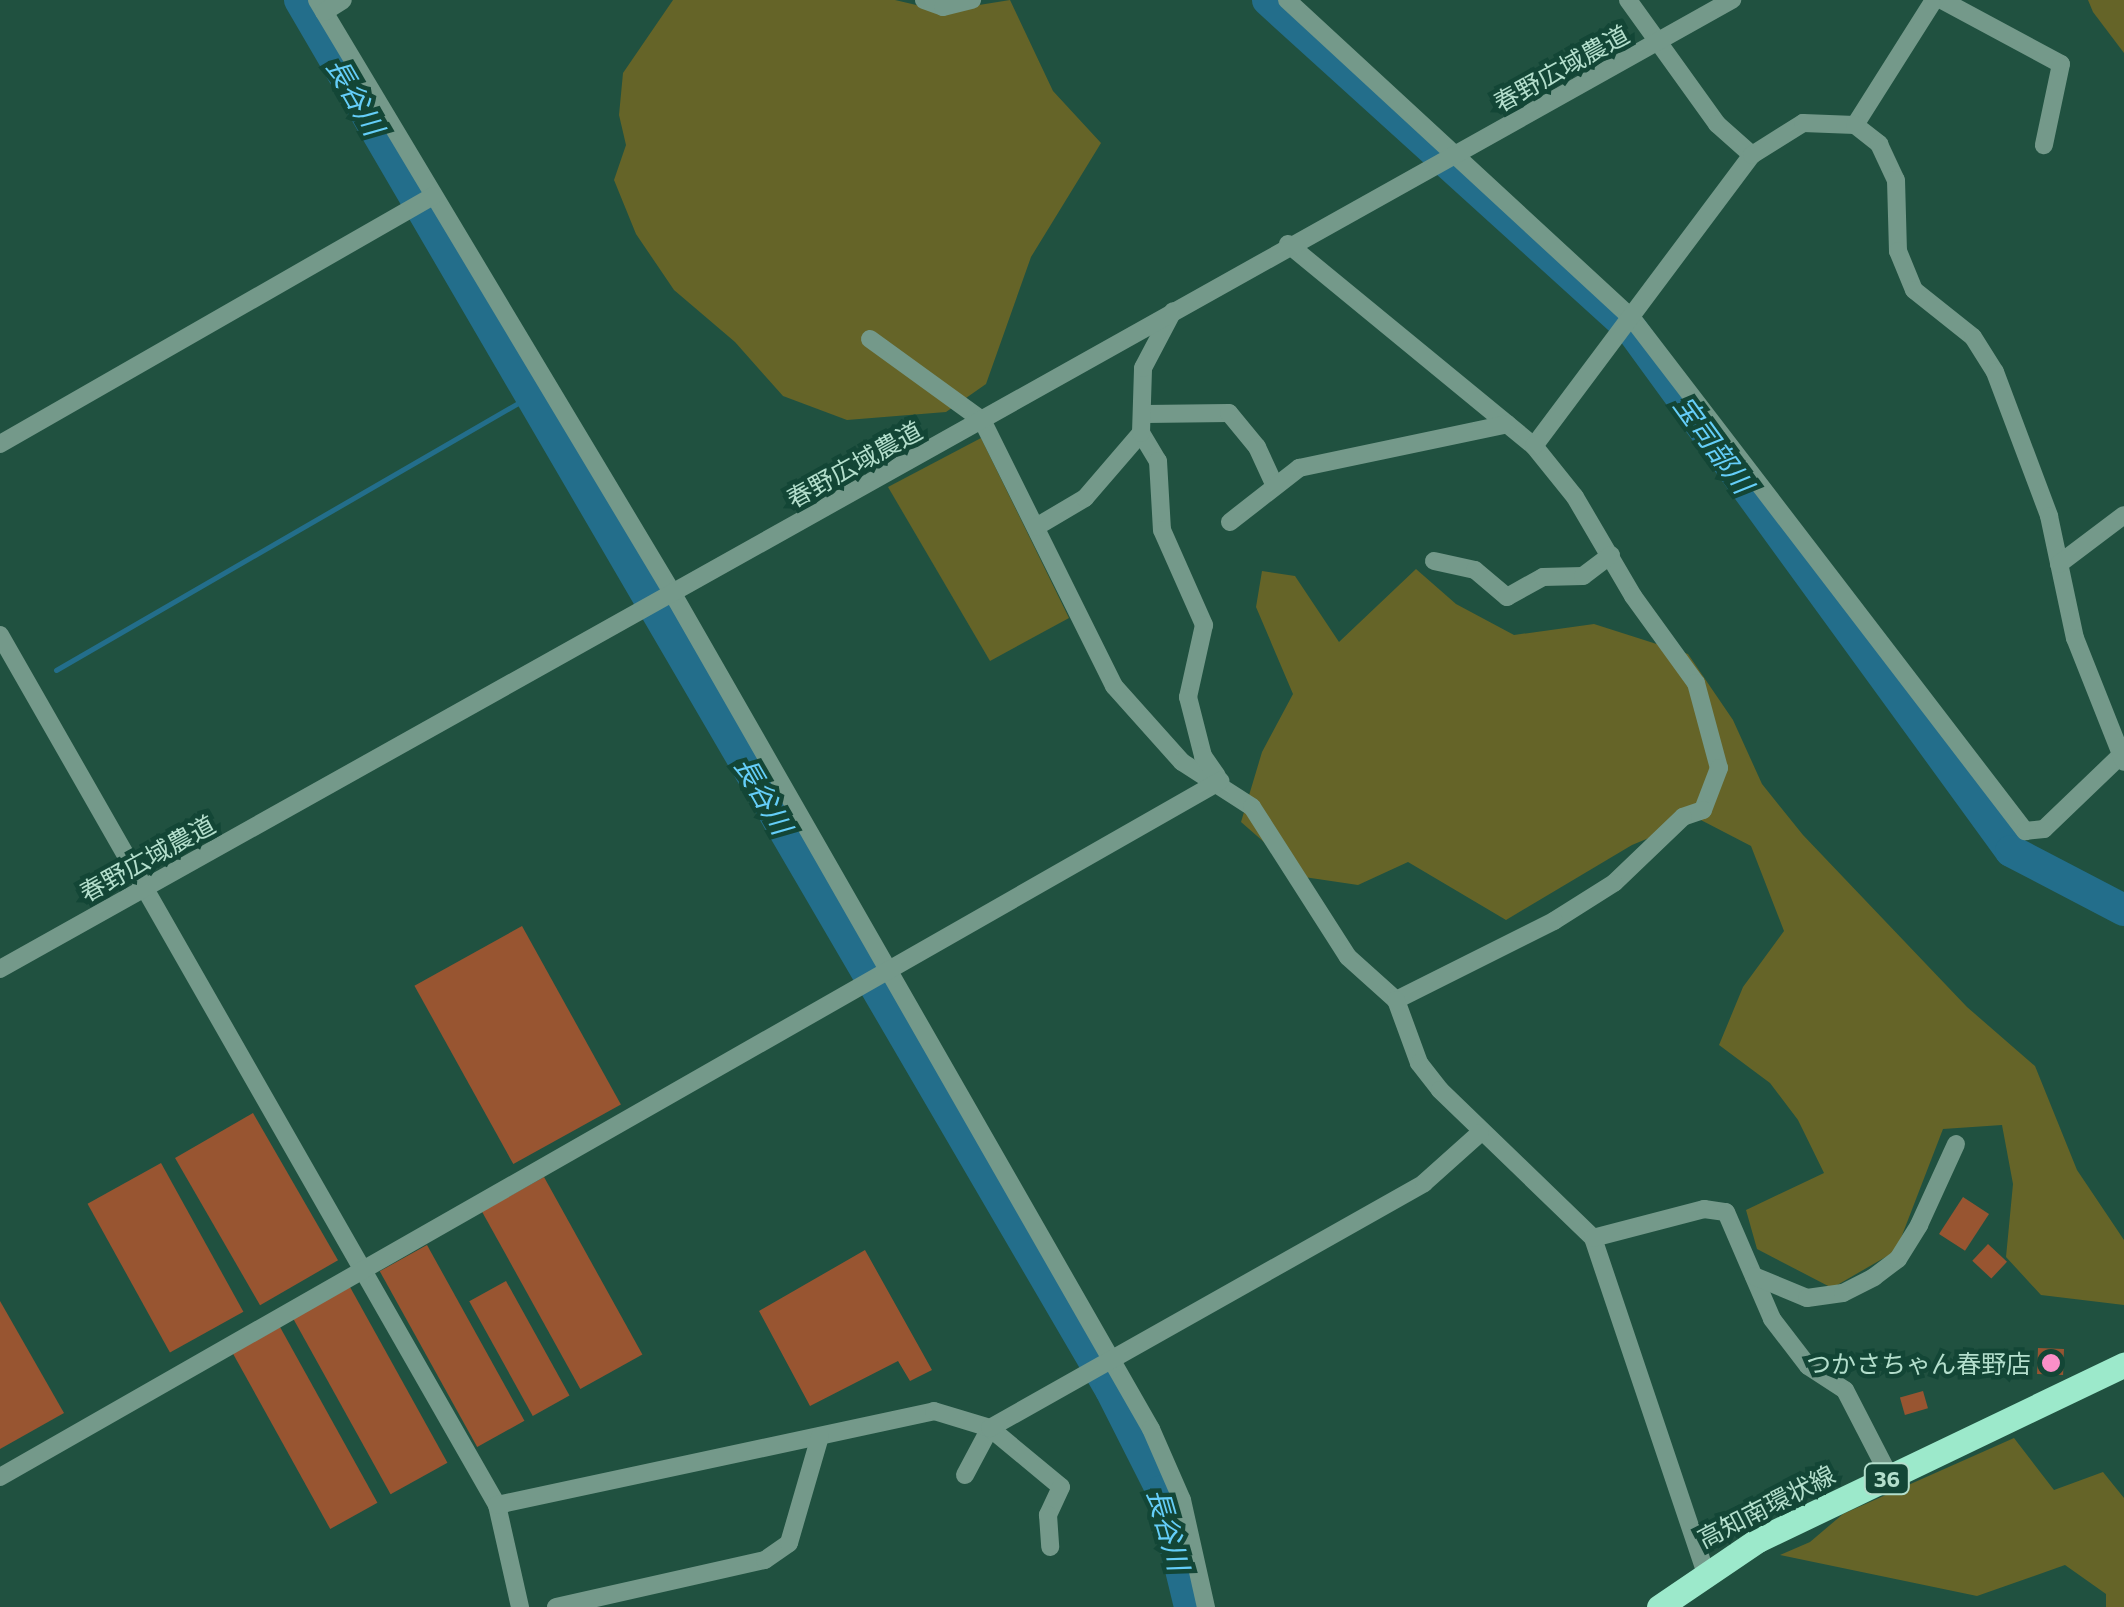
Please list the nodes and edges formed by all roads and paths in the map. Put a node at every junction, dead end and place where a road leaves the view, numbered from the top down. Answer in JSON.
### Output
{"nodes":[{"id":1,"x":344,"y":0,"type":"edge"},
{"id":2,"x":924,"y":0,"type":"edge"},
{"id":3,"x":972,"y":0,"type":"edge"},
{"id":4,"x":1287,"y":0,"type":"edge"},
{"id":5,"x":1628,"y":0,"type":"edge"},
{"id":6,"x":1732,"y":0,"type":"edge"},
{"id":7,"x":1934,"y":0,"type":"edge"},
{"id":8,"x":1942,"y":0,"type":"edge"},
{"id":9,"x":321,"y":6,"type":"edge"},
{"id":10,"x":1658,"y":42,"type":"junction"},
{"id":11,"x":1855,"y":125,"type":"junction"},
{"id":12,"x":2044,"y":145,"type":"dead end"},
{"id":13,"x":1752,"y":154,"type":"junction"},
{"id":14,"x":1453,"y":157,"type":"junction"},
{"id":15,"x":433,"y":196,"type":"junction"},
{"id":16,"x":1288,"y":244,"type":"junction"},
{"id":17,"x":1173,"y":310,"type":"junction"},
{"id":18,"x":1631,"y":317,"type":"junction"},
{"id":19,"x":870,"y":339,"type":"dead end"},
{"id":20,"x":982,"y":420,"type":"junction"},
{"id":21,"x":1143,"y":424,"type":"junction"},
{"id":22,"x":1507,"y":424,"type":"junction"},
{"id":23,"x":0,"y":444,"type":"edge"},
{"id":24,"x":1534,"y":446,"type":"junction"},
{"id":25,"x":1274,"y":484,"type":"junction"},
{"id":26,"x":2124,"y":515,"type":"edge"},
{"id":27,"x":1230,"y":522,"type":"dead end"},
{"id":28,"x":1036,"y":528,"type":"junction"},
{"id":29,"x":1611,"y":556,"type":"junction"},
{"id":30,"x":1434,"y":561,"type":"dead end"},
{"id":31,"x":2059,"y":564,"type":"junction"},
{"id":32,"x":673,"y":594,"type":"junction"},
{"id":33,"x":0,"y":635,"type":"edge"},
{"id":34,"x":2122,"y":759,"type":"edge"},
{"id":35,"x":1220,"y":781,"type":"junction"},
{"id":36,"x":145,"y":886,"type":"junction"},
{"id":37,"x":0,"y":969,"type":"edge"},
{"id":38,"x":880,"y":978,"type":"junction"},
{"id":39,"x":1396,"y":1000,"type":"junction"},
{"id":40,"x":1480,"y":1133,"type":"junction"},
{"id":41,"x":1956,"y":1144,"type":"dead end"},
{"id":42,"x":1593,"y":1238,"type":"junction"},
{"id":43,"x":361,"y":1270,"type":"junction"},
{"id":44,"x":1754,"y":1276,"type":"junction"},
{"id":45,"x":1101,"y":1364,"type":"junction"},
{"id":46,"x":2124,"y":1365,"type":"edge"},
{"id":47,"x":990,"y":1428,"type":"junction"},
{"id":48,"x":820,"y":1436,"type":"junction"},
{"id":49,"x":965,"y":1475,"type":"dead end"},
{"id":50,"x":0,"y":1477,"type":"edge"},
{"id":51,"x":1890,"y":1477,"type":"junction"},
{"id":52,"x":497,"y":1505,"type":"junction"},
{"id":53,"x":1050,"y":1548,"type":"dead end"},
{"id":54,"x":1704,"y":1571,"type":"junction"},
{"id":55,"x":520,"y":1607,"type":"edge"},
{"id":56,"x":556,"y":1607,"type":"edge"},
{"id":57,"x":1206,"y":1607,"type":"edge"},
{"id":58,"x":1659,"y":1607,"type":"edge"}],
"edges":[{"from":1,"to":9,"type":"street"},
{"from":2,"to":3,"type":"street"},
{"from":4,"to":14,"type":"street"},
{"from":5,"to":10,"type":"street"},
{"from":6,"to":10,"type":"street","name":"春野広域農道"},
{"from":7,"to":11,"type":"street"},
{"from":8,"to":12,"type":"street"},
{"from":9,"to":15,"type":"street"},
{"from":10,"to":13,"type":"street"},
{"from":10,"to":14,"type":"street","name":"春野広域農道"},
{"from":11,"to":13,"type":"street"},
{"from":11,"to":31,"type":"street"},
{"from":13,"to":18,"type":"street"},
{"from":14,"to":16,"type":"street","name":"春野広域農道"},
{"from":14,"to":18,"type":"street"},
{"from":15,"to":23,"type":"street"},
{"from":15,"to":32,"type":"street"},
{"from":16,"to":17,"type":"street","name":"春野広域農道"},
{"from":16,"to":22,"type":"street"},
{"from":17,"to":20,"type":"street","name":"春野広域農道"},
{"from":17,"to":21,"type":"street"},
{"from":18,"to":24,"type":"street"},
{"from":18,"to":34,"type":"street"},
{"from":19,"to":20,"type":"street"},
{"from":20,"to":28,"type":"street"},
{"from":20,"to":32,"type":"street","name":"春野広域農道"},
{"from":21,"to":25,"type":"street"},
{"from":21,"to":28,"type":"street"},
{"from":21,"to":35,"type":"street"},
{"from":22,"to":24,"type":"street"},
{"from":22,"to":25,"type":"street"},
{"from":24,"to":29,"type":"street"},
{"from":25,"to":27,"type":"street"},
{"from":26,"to":31,"type":"street"},
{"from":28,"to":35,"type":"street"},
{"from":29,"to":30,"type":"street"},
{"from":29,"to":39,"type":"street"},
{"from":31,"to":34,"type":"street"},
{"from":32,"to":36,"type":"street","name":"春野広域農道"},
{"from":32,"to":38,"type":"street"},
{"from":33,"to":36,"type":"street"},
{"from":35,"to":38,"type":"street"},
{"from":35,"to":39,"type":"street"},
{"from":36,"to":37,"type":"street","name":"春野広域農道"},
{"from":36,"to":43,"type":"street"},
{"from":38,"to":43,"type":"street"},
{"from":38,"to":45,"type":"street"},
{"from":39,"to":40,"type":"street"},
{"from":40,"to":42,"type":"street"},
{"from":40,"to":45,"type":"street"},
{"from":41,"to":44,"type":"street"},
{"from":42,"to":44,"type":"street"},
{"from":42,"to":54,"type":"street"},
{"from":43,"to":50,"type":"street"},
{"from":43,"to":52,"type":"street"},
{"from":44,"to":51,"type":"street"},
{"from":45,"to":47,"type":"street"},
{"from":45,"to":57,"type":"street"},
{"from":46,"to":51,"type":"main road","name":"高知南環状線","number":"36"},
{"from":47,"to":48,"type":"street"},
{"from":47,"to":49,"type":"street"},
{"from":47,"to":53,"type":"street"},
{"from":48,"to":52,"type":"street"},
{"from":48,"to":56,"type":"street"},
{"from":51,"to":54,"type":"main road","name":"高知南環状線","number":"36"},
{"from":52,"to":55,"type":"street"},
{"from":54,"to":58,"type":"main road","name":"高知南環状線","number":"36"}]}
